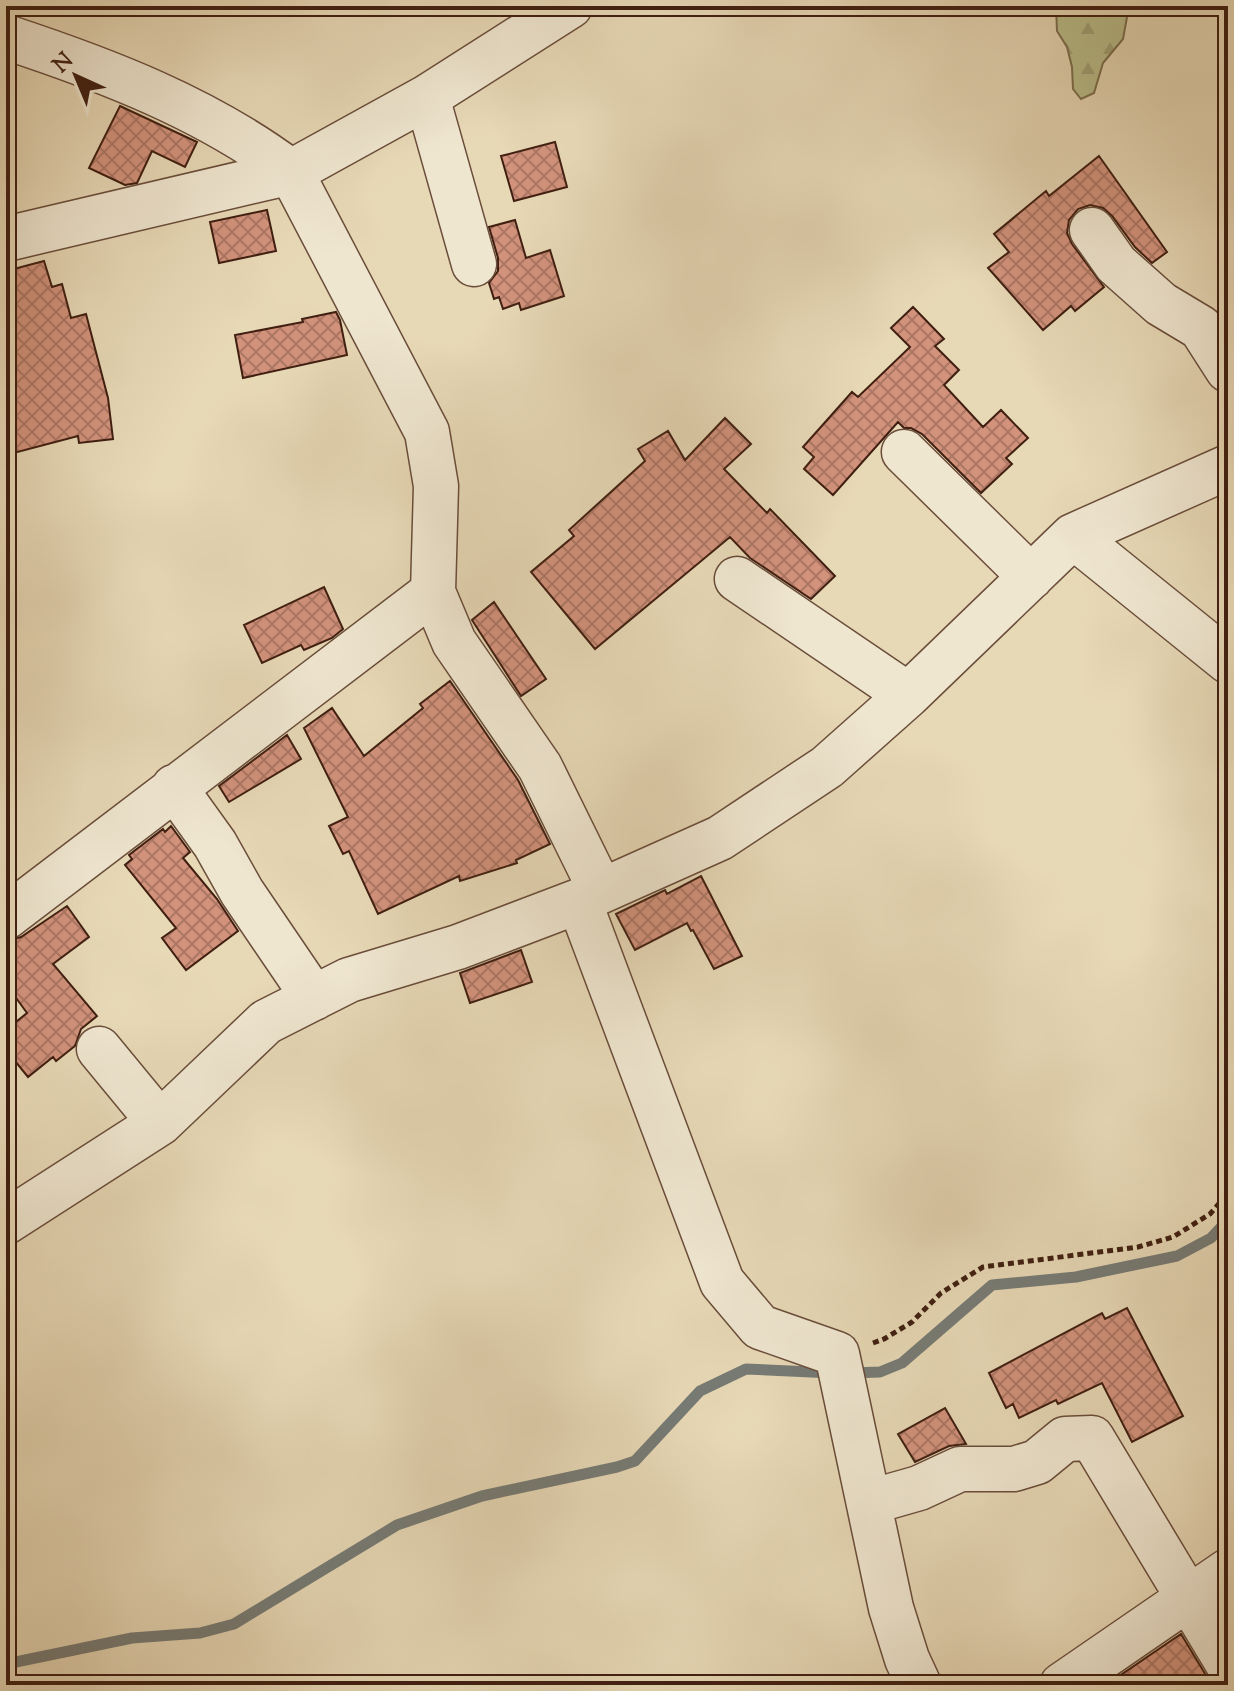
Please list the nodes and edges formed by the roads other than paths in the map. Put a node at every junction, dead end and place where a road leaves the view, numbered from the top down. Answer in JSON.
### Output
{"nodes":[{"id":1,"x":570,"y":6,"type":"edge"},
{"id":2,"x":6,"y":37,"type":"edge"},
{"id":3,"x":427,"y":97,"type":"junction"},
{"id":4,"x":291,"y":172,"type":"junction"},
{"id":5,"x":1092,"y":230,"type":"dead end"},
{"id":6,"x":6,"y":239,"type":"edge"},
{"id":7,"x":474,"y":264,"type":"dead end"},
{"id":8,"x":1228,"y":370,"type":"edge"},
{"id":9,"x":904,"y":452,"type":"dead end"},
{"id":10,"x":1228,"y":467,"type":"edge"},
{"id":11,"x":1073,"y":536,"type":"junction"},
{"id":12,"x":1031,"y":577,"type":"junction"},
{"id":13,"x":737,"y":579,"type":"dead end"},
{"id":14,"x":433,"y":592,"type":"junction"},
{"id":15,"x":1228,"y":661,"type":"edge"},
{"id":16,"x":908,"y":695,"type":"junction"},
{"id":17,"x":174,"y":787,"type":"junction"},
{"id":18,"x":590,"y":896,"type":"junction"},
{"id":19,"x":6,"y":917,"type":"edge"},
{"id":20,"x":314,"y":998,"type":"junction"},
{"id":21,"x":99,"y":1049,"type":"dead end"},
{"id":22,"x":160,"y":1123,"type":"junction"},
{"id":23,"x":6,"y":1222,"type":"edge"},
{"id":24,"x":870,"y":1502,"type":"junction"},
{"id":25,"x":1228,"y":1571,"type":"edge"},
{"id":26,"x":1189,"y":1599,"type":"junction"},
{"id":27,"x":1228,"y":1664,"type":"edge"},
{"id":28,"x":919,"y":1685,"type":"edge"},
{"id":29,"x":1062,"y":1685,"type":"edge"}],
"edges":[{"from":1,"to":3,"type":"street"},
{"from":2,"to":4,"type":"street"},
{"from":3,"to":4,"type":"street"},
{"from":3,"to":7,"type":"street"},
{"from":4,"to":6,"type":"street"},
{"from":4,"to":14,"type":"street"},
{"from":5,"to":8,"type":"street"},
{"from":9,"to":12,"type":"street"},
{"from":10,"to":11,"type":"street"},
{"from":11,"to":12,"type":"street"},
{"from":11,"to":15,"type":"street"},
{"from":12,"to":16,"type":"street"},
{"from":13,"to":16,"type":"street"},
{"from":14,"to":17,"type":"street"},
{"from":14,"to":18,"type":"street"},
{"from":16,"to":18,"type":"street"},
{"from":17,"to":19,"type":"street"},
{"from":17,"to":20,"type":"street"},
{"from":18,"to":20,"type":"street"},
{"from":18,"to":24,"type":"street"},
{"from":20,"to":22,"type":"street"},
{"from":21,"to":22,"type":"street"},
{"from":22,"to":23,"type":"street"},
{"from":24,"to":26,"type":"street"},
{"from":24,"to":28,"type":"street"},
{"from":25,"to":26,"type":"street"},
{"from":26,"to":27,"type":"street"},
{"from":26,"to":29,"type":"street"}]}
